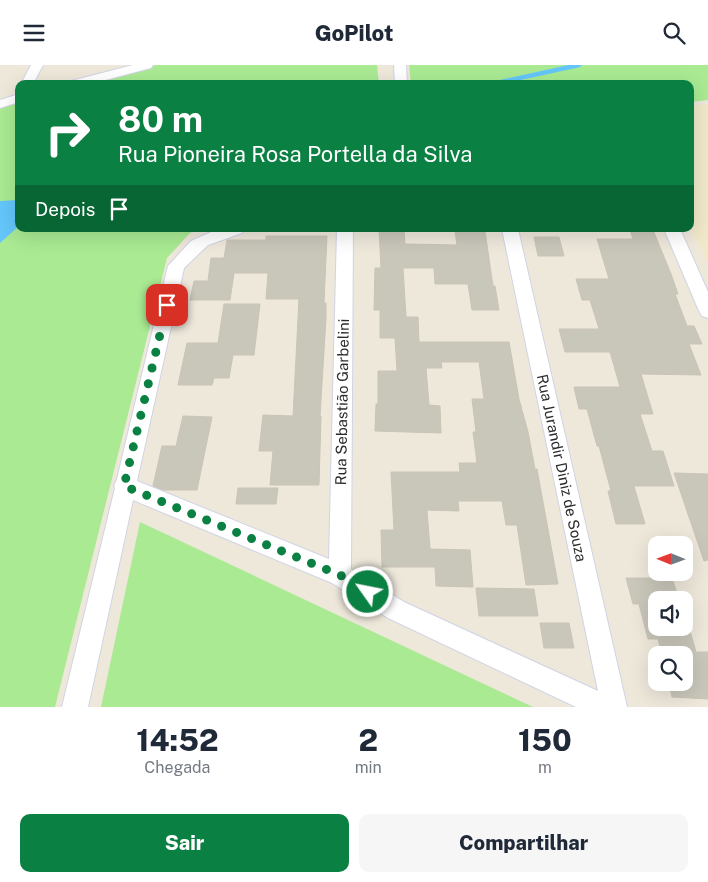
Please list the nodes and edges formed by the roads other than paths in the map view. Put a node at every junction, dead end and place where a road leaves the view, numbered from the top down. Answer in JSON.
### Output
{"nodes":[{"id":1,"x":37,"y":65,"type":"edge"},
{"id":2,"x":147,"y":65,"type":"edge"},
{"id":3,"x":400,"y":65,"type":"edge"},
{"id":4,"x":29,"y":80,"type":"edge"},
{"id":5,"x":90,"y":80,"type":"edge"},
{"id":6,"x":401,"y":80,"type":"edge"},
{"id":7,"x":15,"y":99,"type":"edge"},
{"id":8,"x":0,"y":104,"type":"edge"},
{"id":9,"x":224,"y":232,"type":"edge"},
{"id":10,"x":345,"y":232,"type":"edge"},
{"id":11,"x":511,"y":232,"type":"edge"},
{"id":12,"x":673,"y":232,"type":"edge"},
{"id":13,"x":708,"y":311,"type":"edge"},
{"id":14,"x":124,"y":486,"type":"junction"},
{"id":15,"x":340,"y":575,"type":"junction"},
{"id":16,"x":75,"y":707,"type":"edge"},
{"id":17,"x":604,"y":707,"type":"edge"},
{"id":18,"x":614,"y":707,"type":"edge"}],
"edges":[{"from":1,"to":4,"type":"street"},
{"from":2,"to":5,"type":"street"},
{"from":3,"to":6,"type":"street"},
{"from":7,"to":8,"type":"street"},
{"from":9,"to":14,"type":"street"},
{"from":10,"to":15,"type":"street","name":"Rua Sebastião Garbelini"},
{"from":11,"to":18,"type":"street","name":"Rua Jurandir Diniz de Souza"},
{"from":12,"to":13,"type":"street"},
{"from":14,"to":15,"type":"street"},
{"from":14,"to":16,"type":"street"},
{"from":15,"to":17,"type":"street"}]}
